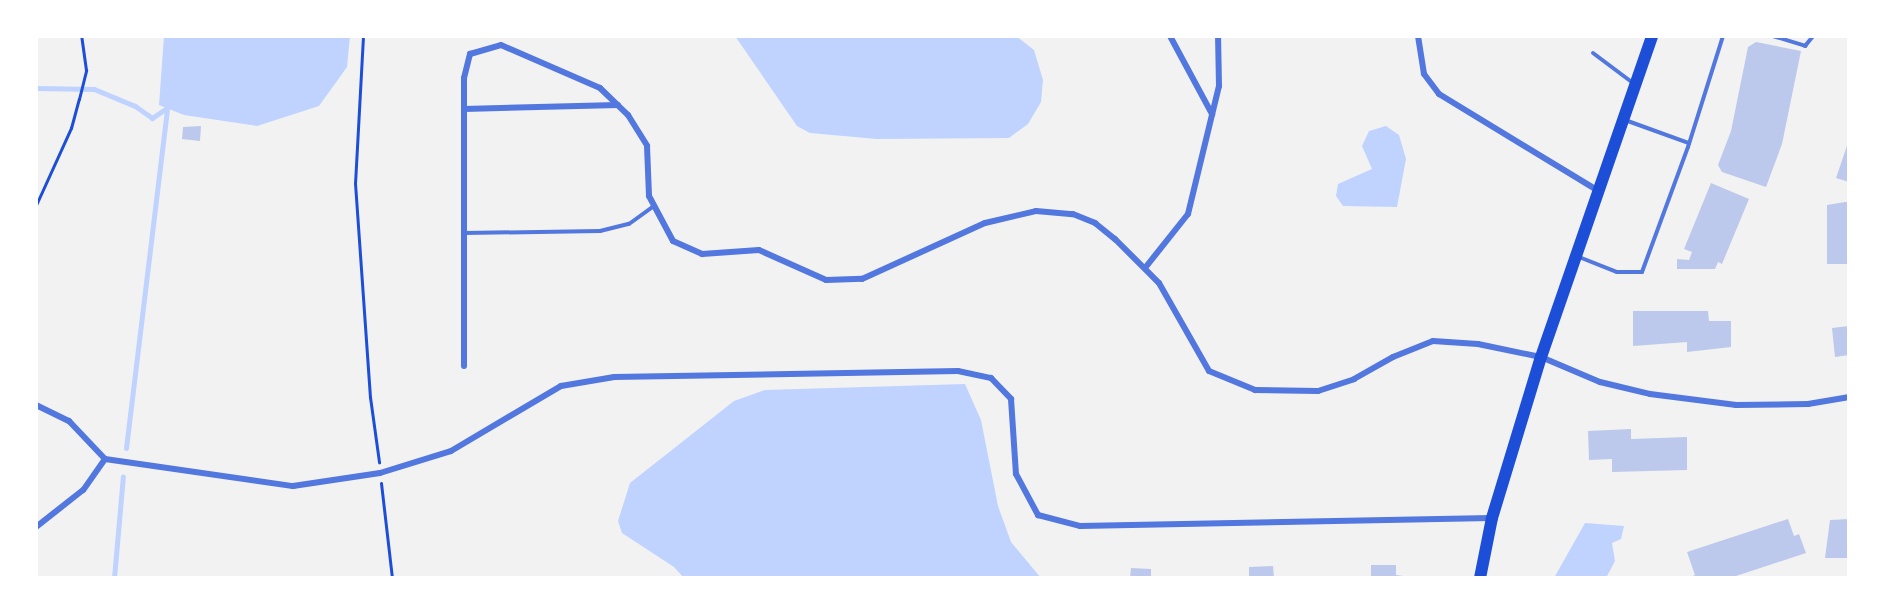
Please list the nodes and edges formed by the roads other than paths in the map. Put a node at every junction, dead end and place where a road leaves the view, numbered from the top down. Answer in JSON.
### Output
{"nodes":[{"id":1,"x":1170,"y":36,"type":"edge"},
{"id":2,"x":1218,"y":36,"type":"edge"},
{"id":3,"x":1418,"y":36,"type":"edge"},
{"id":4,"x":1652,"y":36,"type":"edge"},
{"id":5,"x":1723,"y":36,"type":"edge"},
{"id":6,"x":1773,"y":36,"type":"edge"},
{"id":7,"x":1813,"y":36,"type":"edge"},
{"id":8,"x":1593,"y":53,"type":"dead end"},
{"id":9,"x":1636,"y":85,"type":"junction"},
{"id":10,"x":618,"y":105,"type":"junction"},
{"id":11,"x":464,"y":109,"type":"junction"},
{"id":12,"x":1212,"y":114,"type":"junction"},
{"id":13,"x":1624,"y":119,"type":"junction"},
{"id":14,"x":1689,"y":142,"type":"junction"},
{"id":15,"x":1600,"y":192,"type":"junction"},
{"id":16,"x":654,"y":206,"type":"junction"},
{"id":17,"x":464,"y":232,"type":"junction"},
{"id":18,"x":1578,"y":257,"type":"junction"},
{"id":19,"x":1145,"y":268,"type":"junction"},
{"id":20,"x":1541,"y":357,"type":"junction"},
{"id":21,"x":464,"y":366,"type":"dead end"},
{"id":22,"x":1849,"y":398,"type":"edge"},
{"id":23,"x":36,"y":405,"type":"edge"},
{"id":24,"x":105,"y":459,"type":"junction"},
{"id":25,"x":1492,"y":518,"type":"junction"},
{"id":26,"x":36,"y":527,"type":"edge"},
{"id":27,"x":1480,"y":578,"type":"edge"}],
"edges":[{"from":1,"to":12,"type":"street"},
{"from":2,"to":12,"type":"street"},
{"from":3,"to":15,"type":"street"},
{"from":4,"to":9,"type":"main road"},
{"from":5,"to":14,"type":"lane"},
{"from":6,"to":7,"type":"lane"},
{"from":8,"to":9,"type":"lane"},
{"from":9,"to":13,"type":"main road"},
{"from":10,"to":11,"type":"street"},
{"from":10,"to":11,"type":"street"},
{"from":10,"to":16,"type":"street"},
{"from":11,"to":17,"type":"street"},
{"from":12,"to":19,"type":"street"},
{"from":13,"to":14,"type":"lane"},
{"from":13,"to":15,"type":"main road"},
{"from":14,"to":18,"type":"lane"},
{"from":15,"to":18,"type":"main road"},
{"from":16,"to":17,"type":"lane"},
{"from":16,"to":19,"type":"street"},
{"from":17,"to":21,"type":"street"},
{"from":18,"to":20,"type":"main road"},
{"from":19,"to":20,"type":"street"},
{"from":20,"to":22,"type":"street"},
{"from":20,"to":25,"type":"main road"},
{"from":23,"to":24,"type":"street"},
{"from":24,"to":25,"type":"street"},
{"from":24,"to":26,"type":"street"},
{"from":25,"to":27,"type":"main road"}]}
